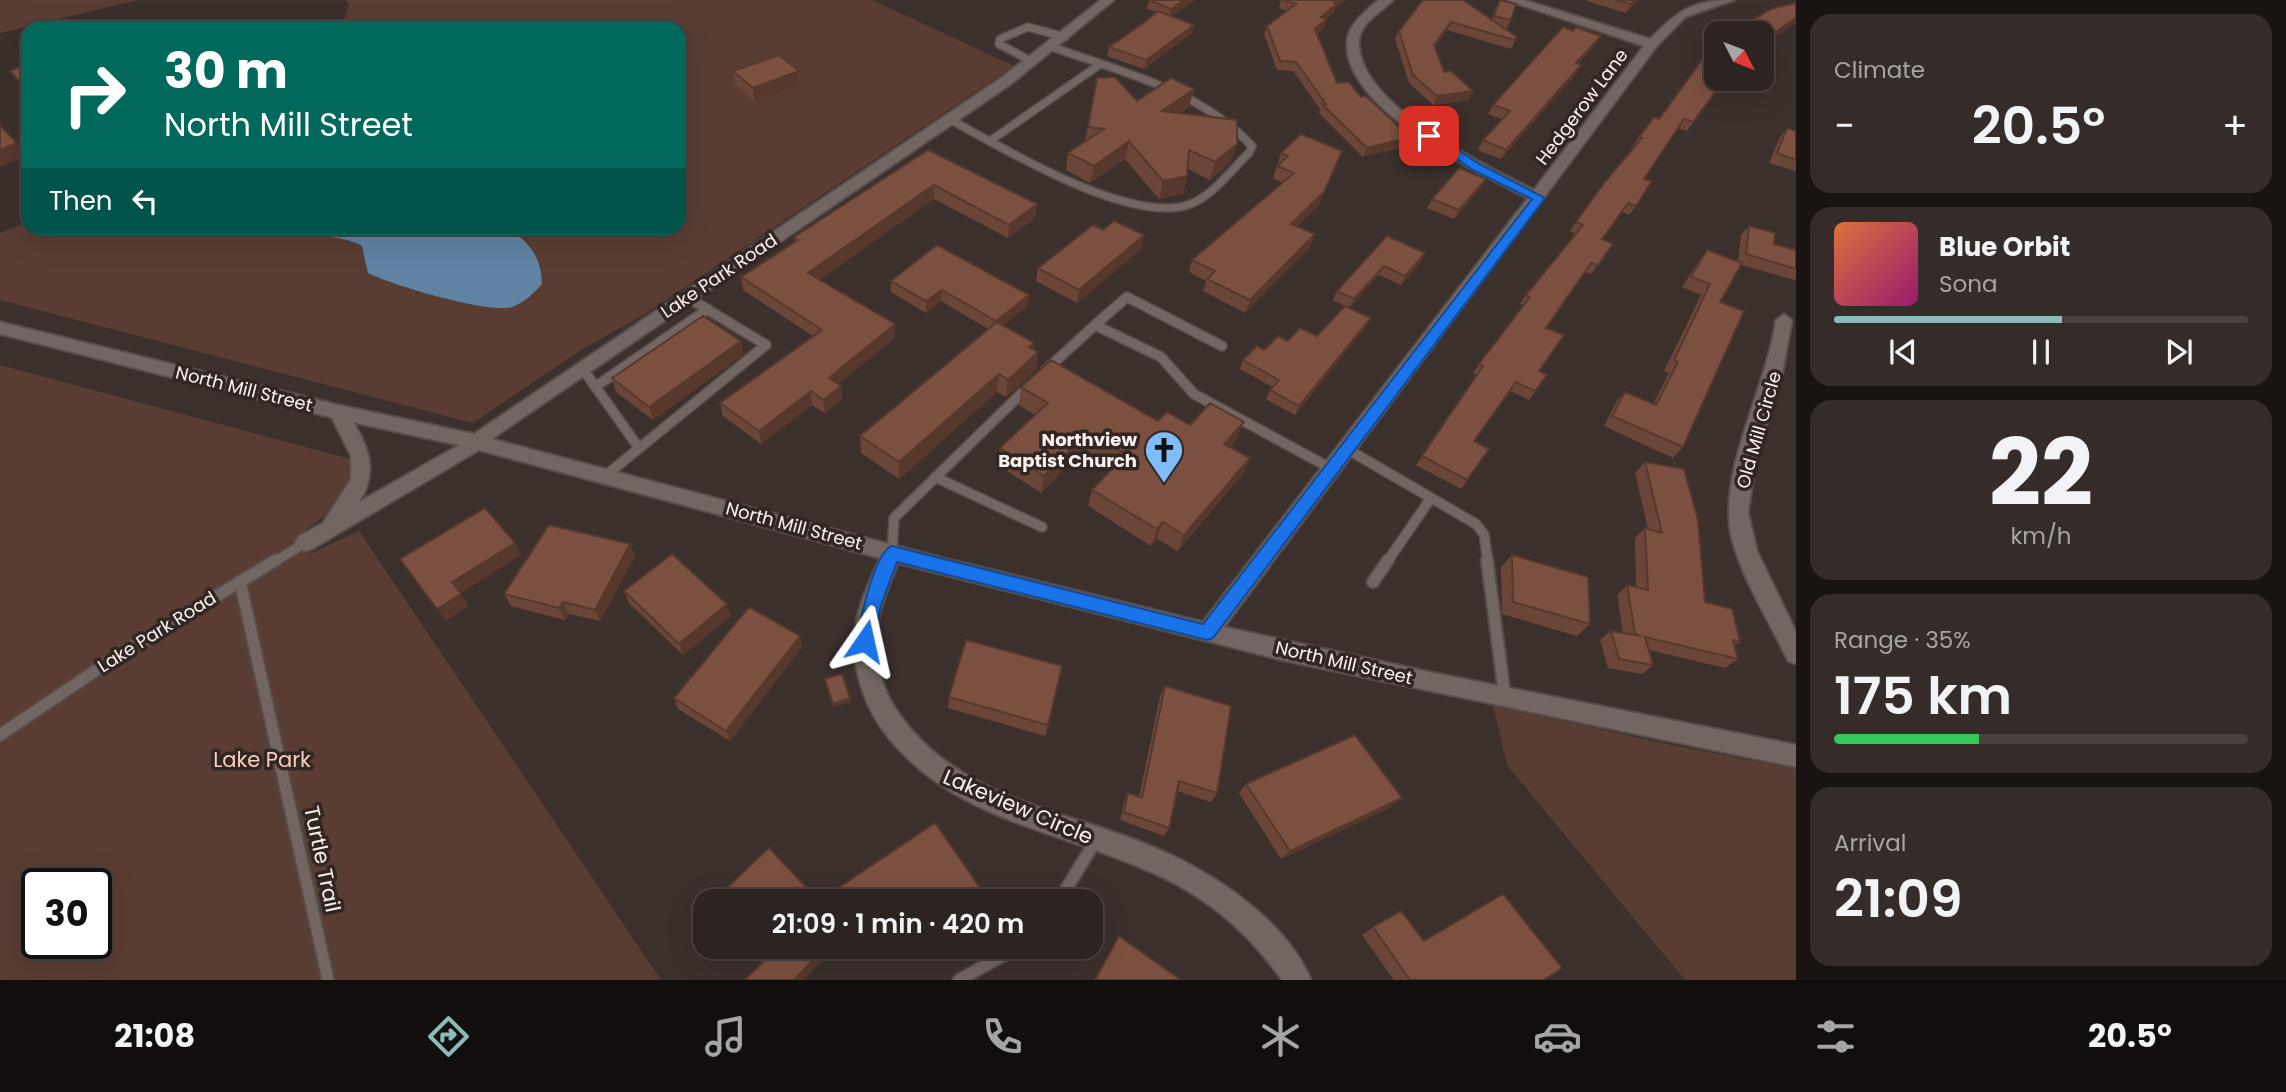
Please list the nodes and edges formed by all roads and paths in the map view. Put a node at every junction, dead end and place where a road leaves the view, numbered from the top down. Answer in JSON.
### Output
{"nodes":[{"id":1,"x":1108,"y":0,"type":"edge"},
{"id":2,"x":1387,"y":0,"type":"edge"},
{"id":3,"x":1512,"y":0,"type":"edge"},
{"id":4,"x":1728,"y":0,"type":"edge"},
{"id":5,"x":1065,"y":37,"type":"junction"},
{"id":6,"x":1652,"y":44,"type":"junction"},
{"id":7,"x":1052,"y":47,"type":"junction"},
{"id":8,"x":1033,"y":62,"type":"junction"},
{"id":9,"x":1099,"y":65,"type":"junction"},
{"id":10,"x":949,"y":119,"type":"junction"},
{"id":11,"x":990,"y":141,"type":"junction"},
{"id":12,"x":1539,"y":198,"type":"junction"},
{"id":13,"x":687,"y":297,"type":"junction"},
{"id":14,"x":708,"y":309,"type":"junction"},
{"id":15,"x":1784,"y":320,"type":"dead end"},
{"id":16,"x":1096,"y":325,"type":"junction"},
{"id":17,"x":0,"y":328,"type":"edge"},
{"id":18,"x":1223,"y":346,"type":"dead end"},
{"id":19,"x":582,"y":368,"type":"junction"},
{"id":20,"x":595,"y":387,"type":"junction"},
{"id":21,"x":338,"y":412,"type":"junction"},
{"id":22,"x":477,"y":442,"type":"junction"},
{"id":23,"x":639,"y":448,"type":"junction"},
{"id":24,"x":1347,"y":449,"type":"junction"},
{"id":25,"x":1332,"y":469,"type":"junction"},
{"id":26,"x":605,"y":476,"type":"junction"},
{"id":27,"x":935,"y":477,"type":"junction"},
{"id":28,"x":1431,"y":498,"type":"junction"},
{"id":29,"x":1042,"y":527,"type":"dead end"},
{"id":30,"x":312,"y":539,"type":"junction"},
{"id":31,"x":892,"y":553,"type":"junction"},
{"id":32,"x":240,"y":581,"type":"junction"},
{"id":33,"x":1373,"y":582,"type":"dead end"},
{"id":34,"x":1207,"y":633,"type":"junction"},
{"id":35,"x":1796,"y":654,"type":"edge"},
{"id":36,"x":1505,"y":698,"type":"junction"},
{"id":37,"x":0,"y":735,"type":"edge"},
{"id":38,"x":1796,"y":756,"type":"edge"},
{"id":39,"x":1096,"y":839,"type":"junction"},
{"id":40,"x":1066,"y":889,"type":"edge"},
{"id":41,"x":997,"y":959,"type":"edge"},
{"id":42,"x":328,"y":980,"type":"edge"},
{"id":43,"x":959,"y":980,"type":"edge"},
{"id":44,"x":1298,"y":980,"type":"edge"}],
"edges":[{"from":1,"to":5,"type":"street","name":"Lake Park Road"},
{"from":2,"to":12,"type":"street"},
{"from":3,"to":6,"type":"street"},
{"from":4,"to":6,"type":"street","name":"Hedgerow Lane"},
{"from":5,"to":7,"type":"street","name":"Lake Park Road"},
{"from":5,"to":8,"type":"lane"},
{"from":6,"to":12,"type":"street","name":"Hedgerow Lane"},
{"from":7,"to":8,"type":"street","name":"Lake Park Road"},
{"from":7,"to":9,"type":"lane"},
{"from":8,"to":10,"type":"street","name":"Lake Park Road"},
{"from":9,"to":11,"type":"lane"},
{"from":9,"to":11,"type":"lane"},
{"from":10,"to":11,"type":"lane"},
{"from":10,"to":13,"type":"street","name":"Lake Park Road"},
{"from":12,"to":24,"type":"street","name":"Hedgerow Lane"},
{"from":13,"to":14,"type":"lane"},
{"from":13,"to":19,"type":"street","name":"Lake Park Road"},
{"from":14,"to":20,"type":"lane"},
{"from":14,"to":23,"type":"lane"},
{"from":15,"to":35,"type":"street","name":"Old Mill Circle"},
{"from":16,"to":18,"type":"lane"},
{"from":16,"to":25,"type":"lane"},
{"from":16,"to":27,"type":"lane"},
{"from":17,"to":21,"type":"street","name":"North Mill Street"},
{"from":19,"to":20,"type":"lane"},
{"from":19,"to":22,"type":"street","name":"Lake Park Road"},
{"from":20,"to":23,"type":"lane"},
{"from":21,"to":22,"type":"street","name":"North Mill Street"},
{"from":21,"to":30,"type":"street","name":"Lake Park Road"},
{"from":22,"to":26,"type":"street","name":"North Mill Street"},
{"from":22,"to":30,"type":"street","name":"Lake Park Road"},
{"from":23,"to":26,"type":"lane"},
{"from":24,"to":25,"type":"street","name":"Hedgerow Lane"},
{"from":24,"to":28,"type":"lane"},
{"from":25,"to":34,"type":"street","name":"Hedgerow Lane"},
{"from":26,"to":31,"type":"street","name":"North Mill Street"},
{"from":27,"to":29,"type":"lane"},
{"from":27,"to":31,"type":"lane"},
{"from":28,"to":33,"type":"lane"},
{"from":28,"to":36,"type":"lane"},
{"from":30,"to":32,"type":"lane","name":"Lake Park Road"},
{"from":31,"to":34,"type":"street","name":"North Mill Street"},
{"from":31,"to":39,"type":"street","name":"Lakeview Circle"},
{"from":32,"to":37,"type":"lane","name":"Lake Park Road"},
{"from":32,"to":42,"type":"lane","name":"Turtle Trail"},
{"from":34,"to":36,"type":"street","name":"North Mill Street"},
{"from":36,"to":38,"type":"street","name":"North Mill Street"},
{"from":39,"to":40,"type":"lane"},
{"from":39,"to":44,"type":"street","name":"Lakeview Circle"},
{"from":41,"to":43,"type":"lane"}]}
